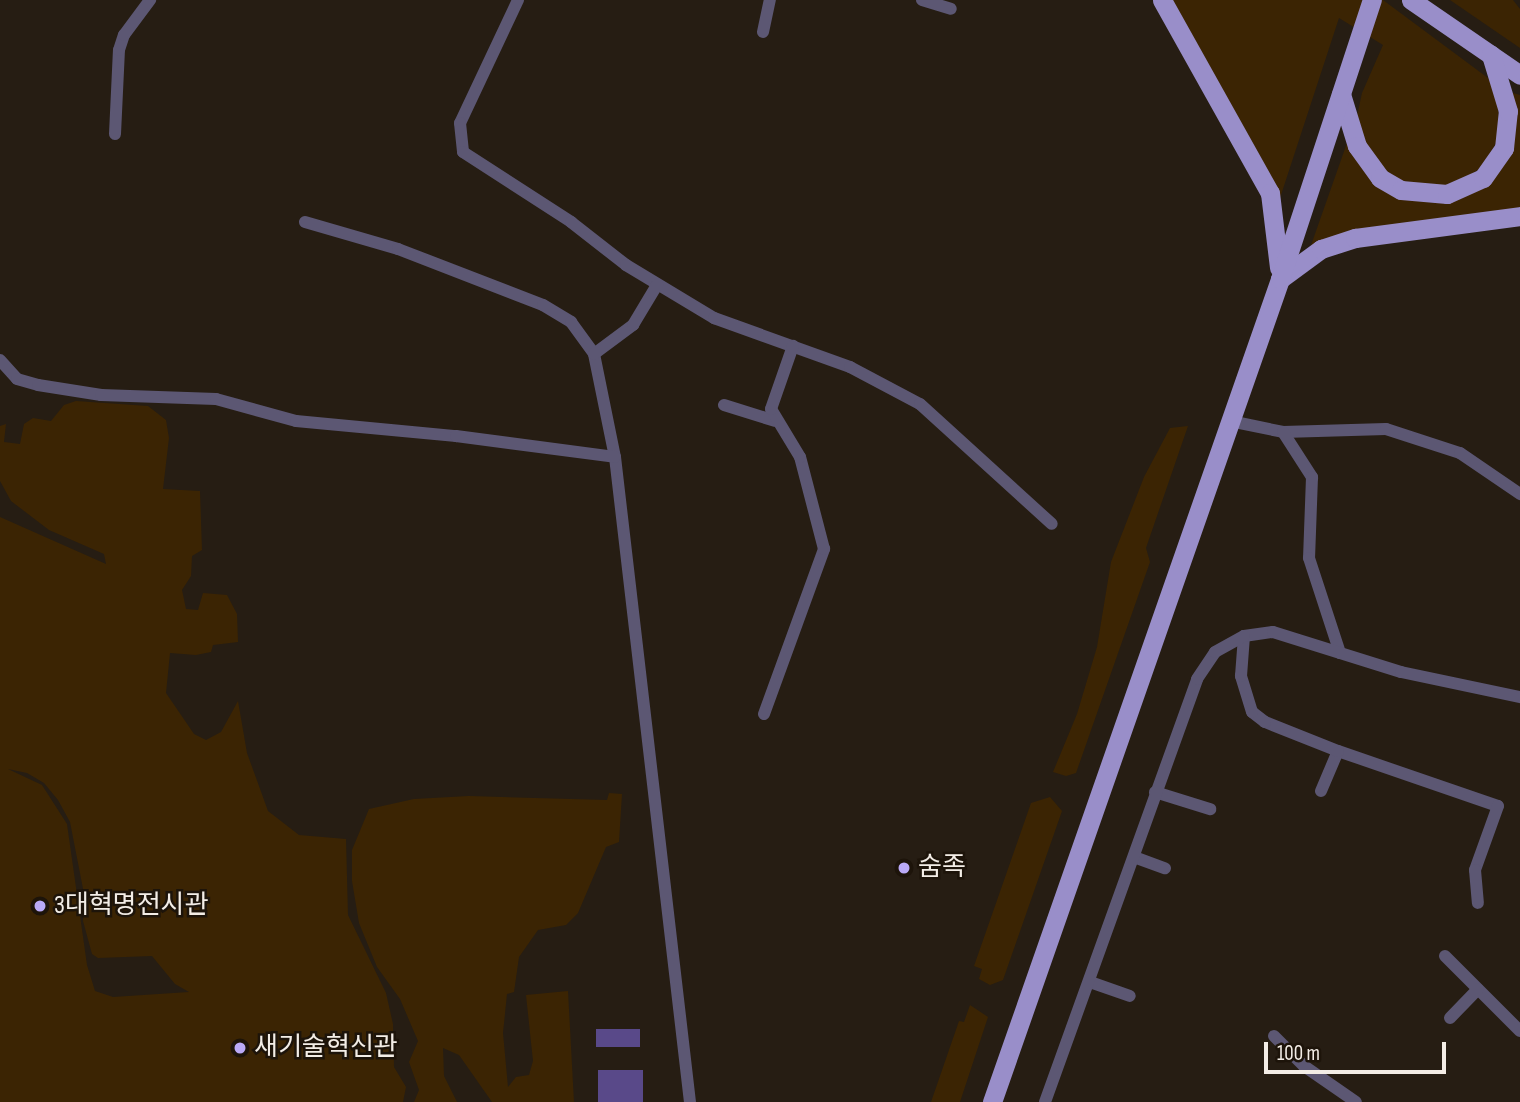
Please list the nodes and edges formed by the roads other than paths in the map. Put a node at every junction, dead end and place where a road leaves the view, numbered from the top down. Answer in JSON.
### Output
{"nodes":[{"id":1,"x":150,"y":0,"type":"edge"},
{"id":2,"x":518,"y":0,"type":"edge"},
{"id":3,"x":770,"y":0,"type":"edge"},
{"id":4,"x":922,"y":0,"type":"edge"},
{"id":5,"x":1162,"y":0,"type":"edge"},
{"id":6,"x":1371,"y":0,"type":"edge"},
{"id":7,"x":1411,"y":0,"type":"edge"},
{"id":8,"x":1434,"y":0,"type":"edge"},
{"id":9,"x":951,"y":9,"type":"dead end"},
{"id":10,"x":763,"y":32,"type":"dead end"},
{"id":11,"x":1491,"y":55,"type":"junction"},
{"id":12,"x":1520,"y":59,"type":"edge"},
{"id":13,"x":1520,"y":75,"type":"edge"},
{"id":14,"x":1341,"y":94,"type":"junction"},
{"id":15,"x":115,"y":134,"type":"dead end"},
{"id":16,"x":1520,"y":216,"type":"edge"},
{"id":17,"x":305,"y":222,"type":"dead end"},
{"id":18,"x":1280,"y":279,"type":"junction"},
{"id":19,"x":657,"y":285,"type":"junction"},
{"id":20,"x":793,"y":346,"type":"junction"},
{"id":21,"x":594,"y":354,"type":"junction"},
{"id":22,"x":0,"y":360,"type":"edge"},
{"id":23,"x":724,"y":405,"type":"dead end"},
{"id":24,"x":775,"y":421,"type":"junction"},
{"id":25,"x":1230,"y":421,"type":"junction"},
{"id":26,"x":1283,"y":432,"type":"junction"},
{"id":27,"x":615,"y":457,"type":"junction"},
{"id":28,"x":1520,"y":494,"type":"edge"},
{"id":29,"x":1052,"y":524,"type":"dead end"},
{"id":30,"x":1244,"y":636,"type":"junction"},
{"id":31,"x":1340,"y":653,"type":"junction"},
{"id":32,"x":1520,"y":697,"type":"edge"},
{"id":33,"x":764,"y":714,"type":"dead end"},
{"id":34,"x":1338,"y":751,"type":"junction"},
{"id":35,"x":1321,"y":791,"type":"dead end"},
{"id":36,"x":1154,"y":792,"type":"junction"},
{"id":37,"x":1210,"y":809,"type":"dead end"},
{"id":38,"x":1134,"y":857,"type":"junction"},
{"id":39,"x":1165,"y":868,"type":"dead end"},
{"id":40,"x":1478,"y":903,"type":"dead end"},
{"id":41,"x":1446,"y":956,"type":"dead end"},
{"id":42,"x":1090,"y":982,"type":"junction"},
{"id":43,"x":1478,"y":989,"type":"junction"},
{"id":44,"x":1130,"y":996,"type":"dead end"},
{"id":45,"x":1450,"y":1018,"type":"dead end"},
{"id":46,"x":1520,"y":1031,"type":"edge"},
{"id":47,"x":1274,"y":1036,"type":"dead end"},
{"id":48,"x":690,"y":1102,"type":"edge"},
{"id":49,"x":992,"y":1102,"type":"edge"},
{"id":50,"x":1045,"y":1102,"type":"edge"},
{"id":51,"x":1356,"y":1102,"type":"edge"}],
"edges":[{"from":1,"to":15,"type":"street"},
{"from":2,"to":19,"type":"street"},
{"from":3,"to":10,"type":"street"},
{"from":4,"to":9,"type":"street"},
{"from":5,"to":18,"type":"main road"},
{"from":6,"to":14,"type":"main road"},
{"from":7,"to":11,"type":"main road"},
{"from":8,"to":12,"type":"main road"},
{"from":11,"to":13,"type":"main road"},
{"from":11,"to":14,"type":"main road"},
{"from":14,"to":18,"type":"main road"},
{"from":16,"to":18,"type":"main road"},
{"from":17,"to":21,"type":"street"},
{"from":18,"to":25,"type":"main road"},
{"from":19,"to":20,"type":"street"},
{"from":19,"to":21,"type":"street"},
{"from":20,"to":24,"type":"street"},
{"from":20,"to":29,"type":"street"},
{"from":21,"to":27,"type":"street"},
{"from":22,"to":27,"type":"street"},
{"from":23,"to":24,"type":"street"},
{"from":24,"to":33,"type":"street"},
{"from":25,"to":26,"type":"street"},
{"from":25,"to":49,"type":"main road"},
{"from":26,"to":28,"type":"street"},
{"from":26,"to":31,"type":"street"},
{"from":27,"to":48,"type":"street"},
{"from":30,"to":31,"type":"street"},
{"from":30,"to":34,"type":"street"},
{"from":30,"to":36,"type":"street"},
{"from":31,"to":32,"type":"street"},
{"from":34,"to":35,"type":"street"},
{"from":34,"to":40,"type":"street"},
{"from":36,"to":37,"type":"street"},
{"from":36,"to":38,"type":"street"},
{"from":38,"to":39,"type":"street"},
{"from":38,"to":42,"type":"street"},
{"from":41,"to":43,"type":"street"},
{"from":42,"to":44,"type":"street"},
{"from":42,"to":50,"type":"street"},
{"from":43,"to":45,"type":"street"},
{"from":43,"to":46,"type":"street"},
{"from":47,"to":51,"type":"street"}]}
